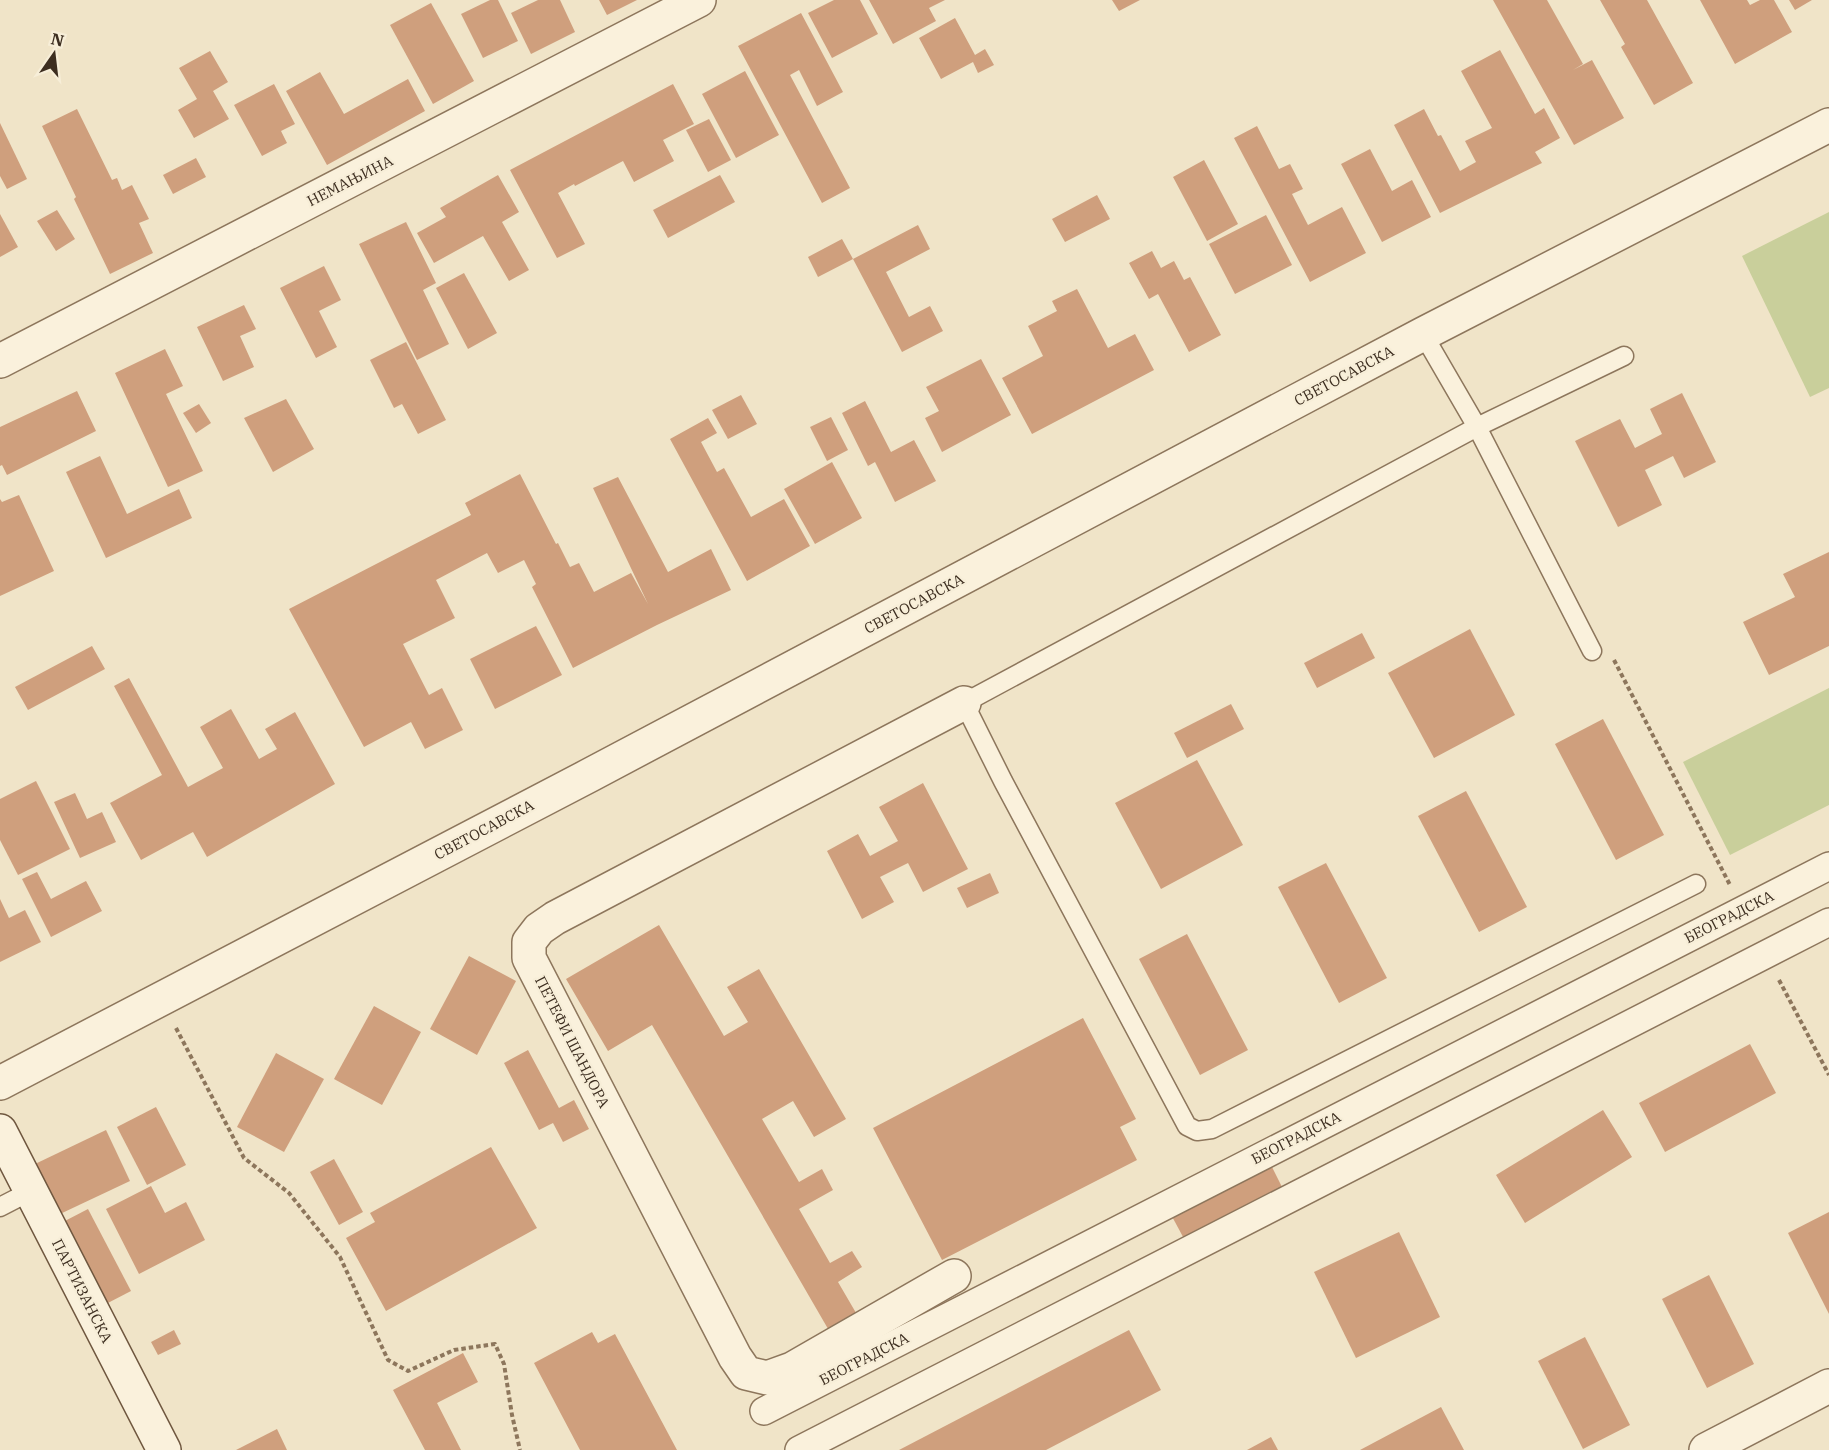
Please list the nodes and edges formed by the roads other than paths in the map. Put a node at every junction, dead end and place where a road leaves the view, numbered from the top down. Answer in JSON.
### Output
{"nodes":[{"id":1,"x":699,"y":0,"type":"edge"},
{"id":2,"x":1829,"y":125,"type":"edge"},
{"id":3,"x":1424,"y":334,"type":"junction"},
{"id":4,"x":1624,"y":356,"type":"dead end"},
{"id":5,"x":0,"y":361,"type":"edge"},
{"id":6,"x":1477,"y":427,"type":"junction"},
{"id":7,"x":1592,"y":651,"type":"dead end"},
{"id":8,"x":964,"y":703,"type":"junction"},
{"id":9,"x":1829,"y":866,"type":"edge"},
{"id":10,"x":1696,"y":884,"type":"dead end"},
{"id":11,"x":1829,"y":922,"type":"edge"},
{"id":12,"x":0,"y":1083,"type":"edge"},
{"id":13,"x":0,"y":1131,"type":"edge"},
{"id":14,"x":31,"y":1191,"type":"junction"},
{"id":15,"x":0,"y":1207,"type":"edge"},
{"id":16,"x":954,"y":1276,"type":"dead end"},
{"id":17,"x":1829,"y":1386,"type":"edge"},
{"id":18,"x":764,"y":1410,"type":"dead end"},
{"id":19,"x":164,"y":1450,"type":"edge"},
{"id":20,"x":799,"y":1450,"type":"edge"},
{"id":21,"x":1706,"y":1450,"type":"edge"}],
"edges":[{"from":1,"to":5,"type":"street","name":"НЕМАЊИНА"},
{"from":2,"to":3,"type":"street","name":"СВЕТОСАВСКА"},
{"from":3,"to":6,"type":"lane"},
{"from":3,"to":12,"type":"street","name":"СВЕТОСАВСКА"},
{"from":4,"to":6,"type":"lane"},
{"from":6,"to":7,"type":"lane"},
{"from":6,"to":8,"type":"lane"},
{"from":8,"to":10,"type":"lane"},
{"from":8,"to":16,"type":"street","name":"ПЕТЕФИ ШАНДОРА"},
{"from":9,"to":18,"type":"street","name":"БЕОГРАДСКА"},
{"from":11,"to":20,"type":"street"},
{"from":13,"to":14,"type":"street","name":"ПАРТИЗАНСКА"},
{"from":14,"to":15,"type":"lane"},
{"from":14,"to":19,"type":"street","name":"ПАРТИЗАНСКА"},
{"from":17,"to":21,"type":"street"}]}
